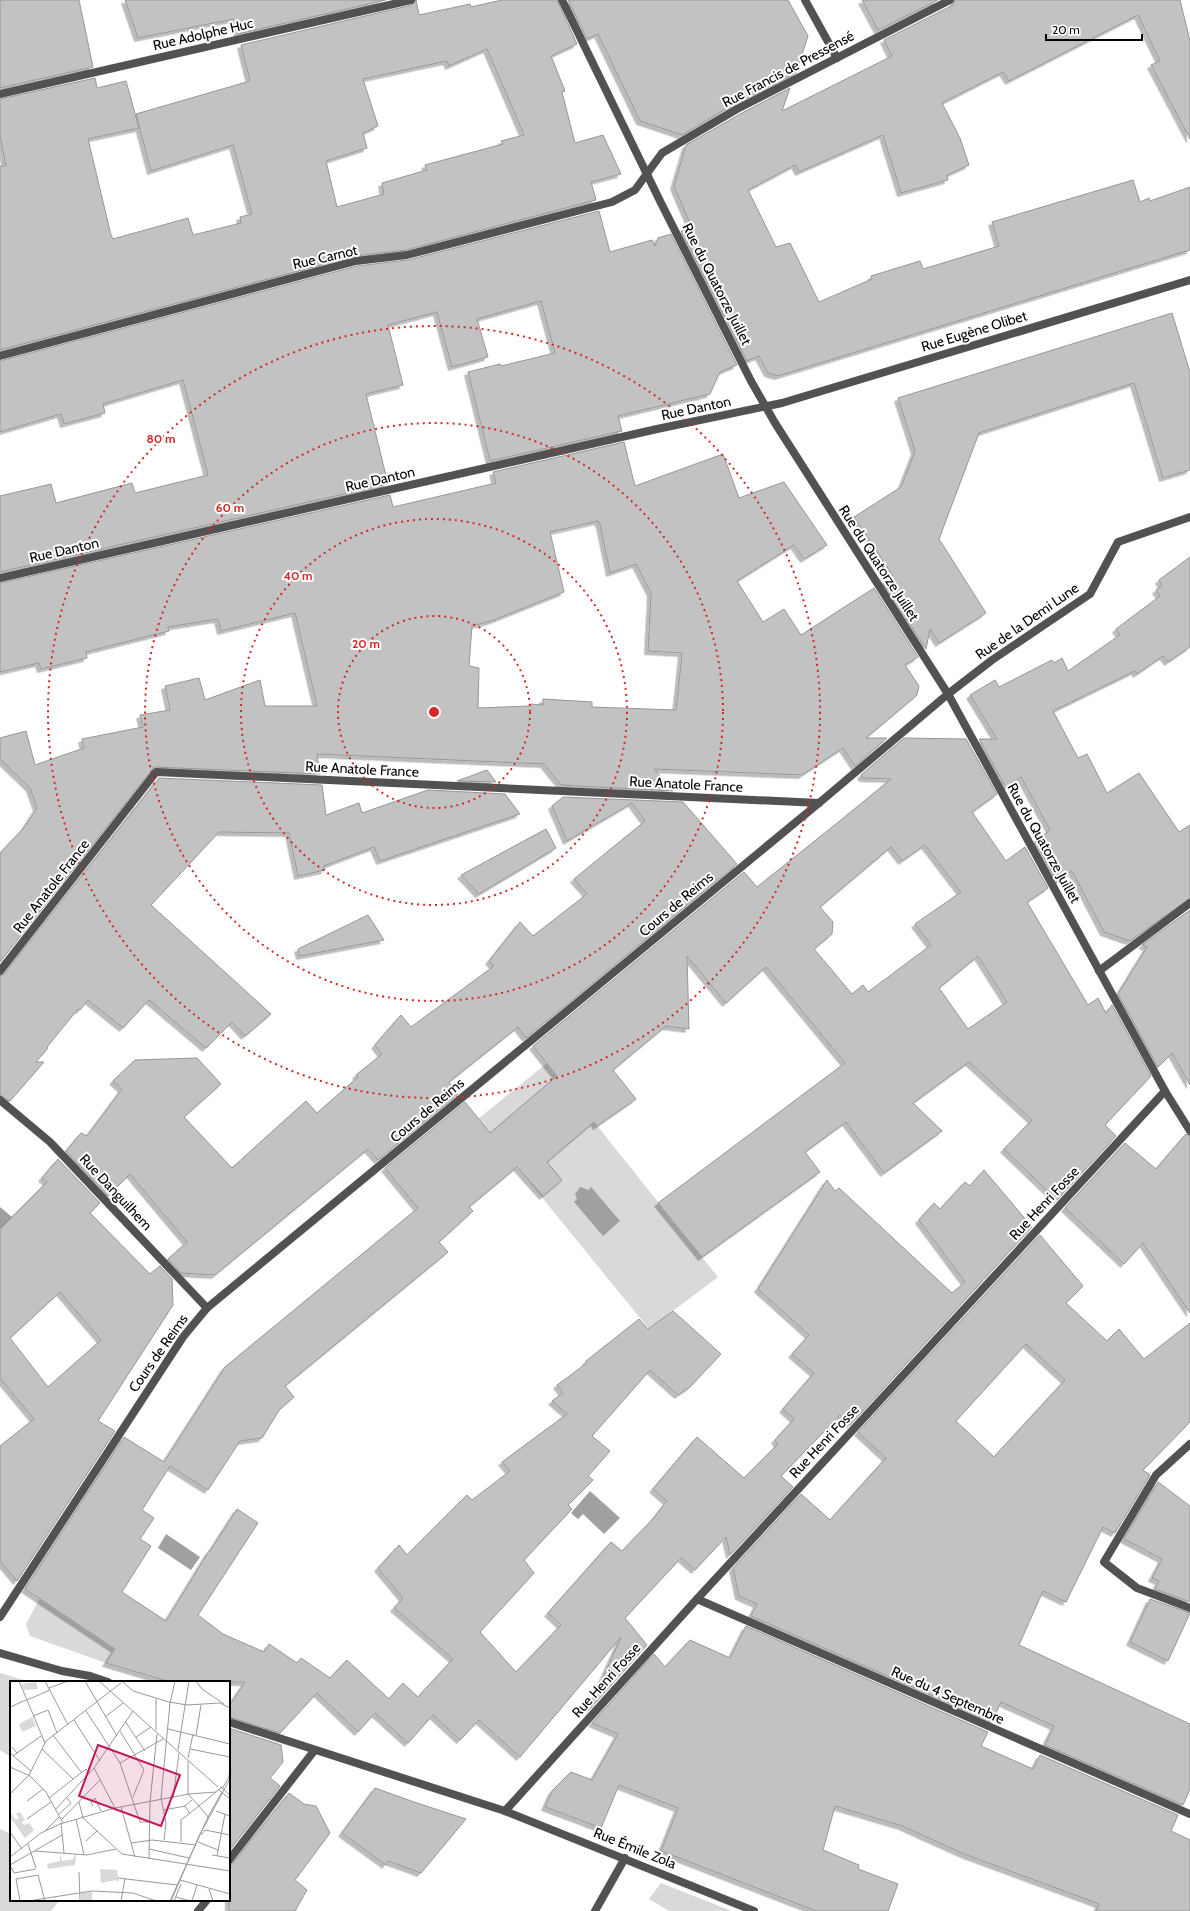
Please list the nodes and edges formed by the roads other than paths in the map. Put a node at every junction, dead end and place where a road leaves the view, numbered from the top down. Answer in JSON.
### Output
{"nodes":[{"id":1,"x":411,"y":0,"type":"edge"},
{"id":2,"x":562,"y":0,"type":"edge"},
{"id":3,"x":805,"y":0,"type":"edge"},
{"id":4,"x":950,"y":0,"type":"edge"},
{"id":5,"x":837,"y":58,"type":"junction"},
{"id":6,"x":0,"y":94,"type":"edge"},
{"id":7,"x":647,"y":173,"type":"junction"},
{"id":8,"x":1190,"y":280,"type":"edge"},
{"id":9,"x":0,"y":356,"type":"edge"},
{"id":10,"x":765,"y":407,"type":"junction"},
{"id":11,"x":1190,"y":517,"type":"edge"},
{"id":12,"x":0,"y":578,"type":"edge"},
{"id":13,"x":948,"y":694,"type":"junction"},
{"id":14,"x":819,"y":803,"type":"junction"},
{"id":15,"x":1190,"y":903,"type":"edge"},
{"id":16,"x":0,"y":971,"type":"edge"},
{"id":17,"x":1099,"y":971,"type":"junction"},
{"id":18,"x":1165,"y":1091,"type":"junction"},
{"id":19,"x":0,"y":1100,"type":"edge"},
{"id":20,"x":1190,"y":1131,"type":"edge"},
{"id":21,"x":207,"y":1308,"type":"junction"},
{"id":22,"x":1190,"y":1444,"type":"edge"},
{"id":23,"x":697,"y":1599,"type":"junction"},
{"id":24,"x":1190,"y":1608,"type":"edge"},
{"id":25,"x":0,"y":1617,"type":"edge"},
{"id":26,"x":0,"y":1653,"type":"edge"},
{"id":27,"x":105,"y":1681,"type":"edge"},
{"id":28,"x":230,"y":1722,"type":"edge"},
{"id":29,"x":314,"y":1751,"type":"junction"},
{"id":30,"x":505,"y":1811,"type":"junction"},
{"id":31,"x":1190,"y":1814,"type":"edge"},
{"id":32,"x":625,"y":1858,"type":"junction"},
{"id":33,"x":230,"y":1859,"type":"edge"},
{"id":34,"x":206,"y":1901,"type":"edge"},
{"id":35,"x":198,"y":1911,"type":"edge"},
{"id":36,"x":596,"y":1911,"type":"edge"},
{"id":37,"x":754,"y":1911,"type":"edge"}],
"edges":[{"from":1,"to":6,"type":"street","name":"Rue Adolphe Huc"},
{"from":2,"to":7,"type":"street","name":"Rue du Quatorze Juillet"},
{"from":3,"to":5,"type":"street"},
{"from":4,"to":5,"type":"street","name":"Rue Francis de Pressensé"},
{"from":5,"to":7,"type":"street","name":"Rue Francis de Pressensé"},
{"from":7,"to":9,"type":"street","name":"Rue Carnot"},
{"from":7,"to":10,"type":"street","name":"Rue du Quatorze Juillet"},
{"from":8,"to":10,"type":"street","name":"Rue Eugène Olibet"},
{"from":10,"to":12,"type":"street","name":"Rue Danton"},
{"from":10,"to":13,"type":"street","name":"Rue du Quatorze Juillet"},
{"from":11,"to":13,"type":"street","name":"Rue de la Demi Lune"},
{"from":13,"to":14,"type":"street","name":"Cours de Reims"},
{"from":13,"to":17,"type":"street","name":"Rue du Quatorze Juillet"},
{"from":14,"to":16,"type":"street","name":"Rue Anatole France"},
{"from":14,"to":21,"type":"street","name":"Cours de Reims"},
{"from":15,"to":17,"type":"street"},
{"from":17,"to":18,"type":"street","name":"Rue du Quatorze Juillet"},
{"from":18,"to":20,"type":"street","name":"Rue du Quatorze Juillet"},
{"from":18,"to":23,"type":"street","name":"Rue Henri Fosse"},
{"from":19,"to":21,"type":"street","name":"Rue Danguilhem"},
{"from":21,"to":25,"type":"street","name":"Cours de Reims"},
{"from":22,"to":24,"type":"street"},
{"from":23,"to":30,"type":"street","name":"Rue Henri Fosse"},
{"from":23,"to":31,"type":"street","name":"Rue du 4 Septembre"},
{"from":26,"to":27,"type":"street"},
{"from":28,"to":29,"type":"street","name":"Rue Émile Zola"},
{"from":29,"to":30,"type":"street","name":"Rue Émile Zola"},
{"from":29,"to":33,"type":"street"},
{"from":30,"to":32,"type":"street","name":"Rue Émile Zola"},
{"from":32,"to":36,"type":"street"},
{"from":32,"to":37,"type":"street","name":"Rue Émile Zola"},
{"from":34,"to":35,"type":"street"}]}
